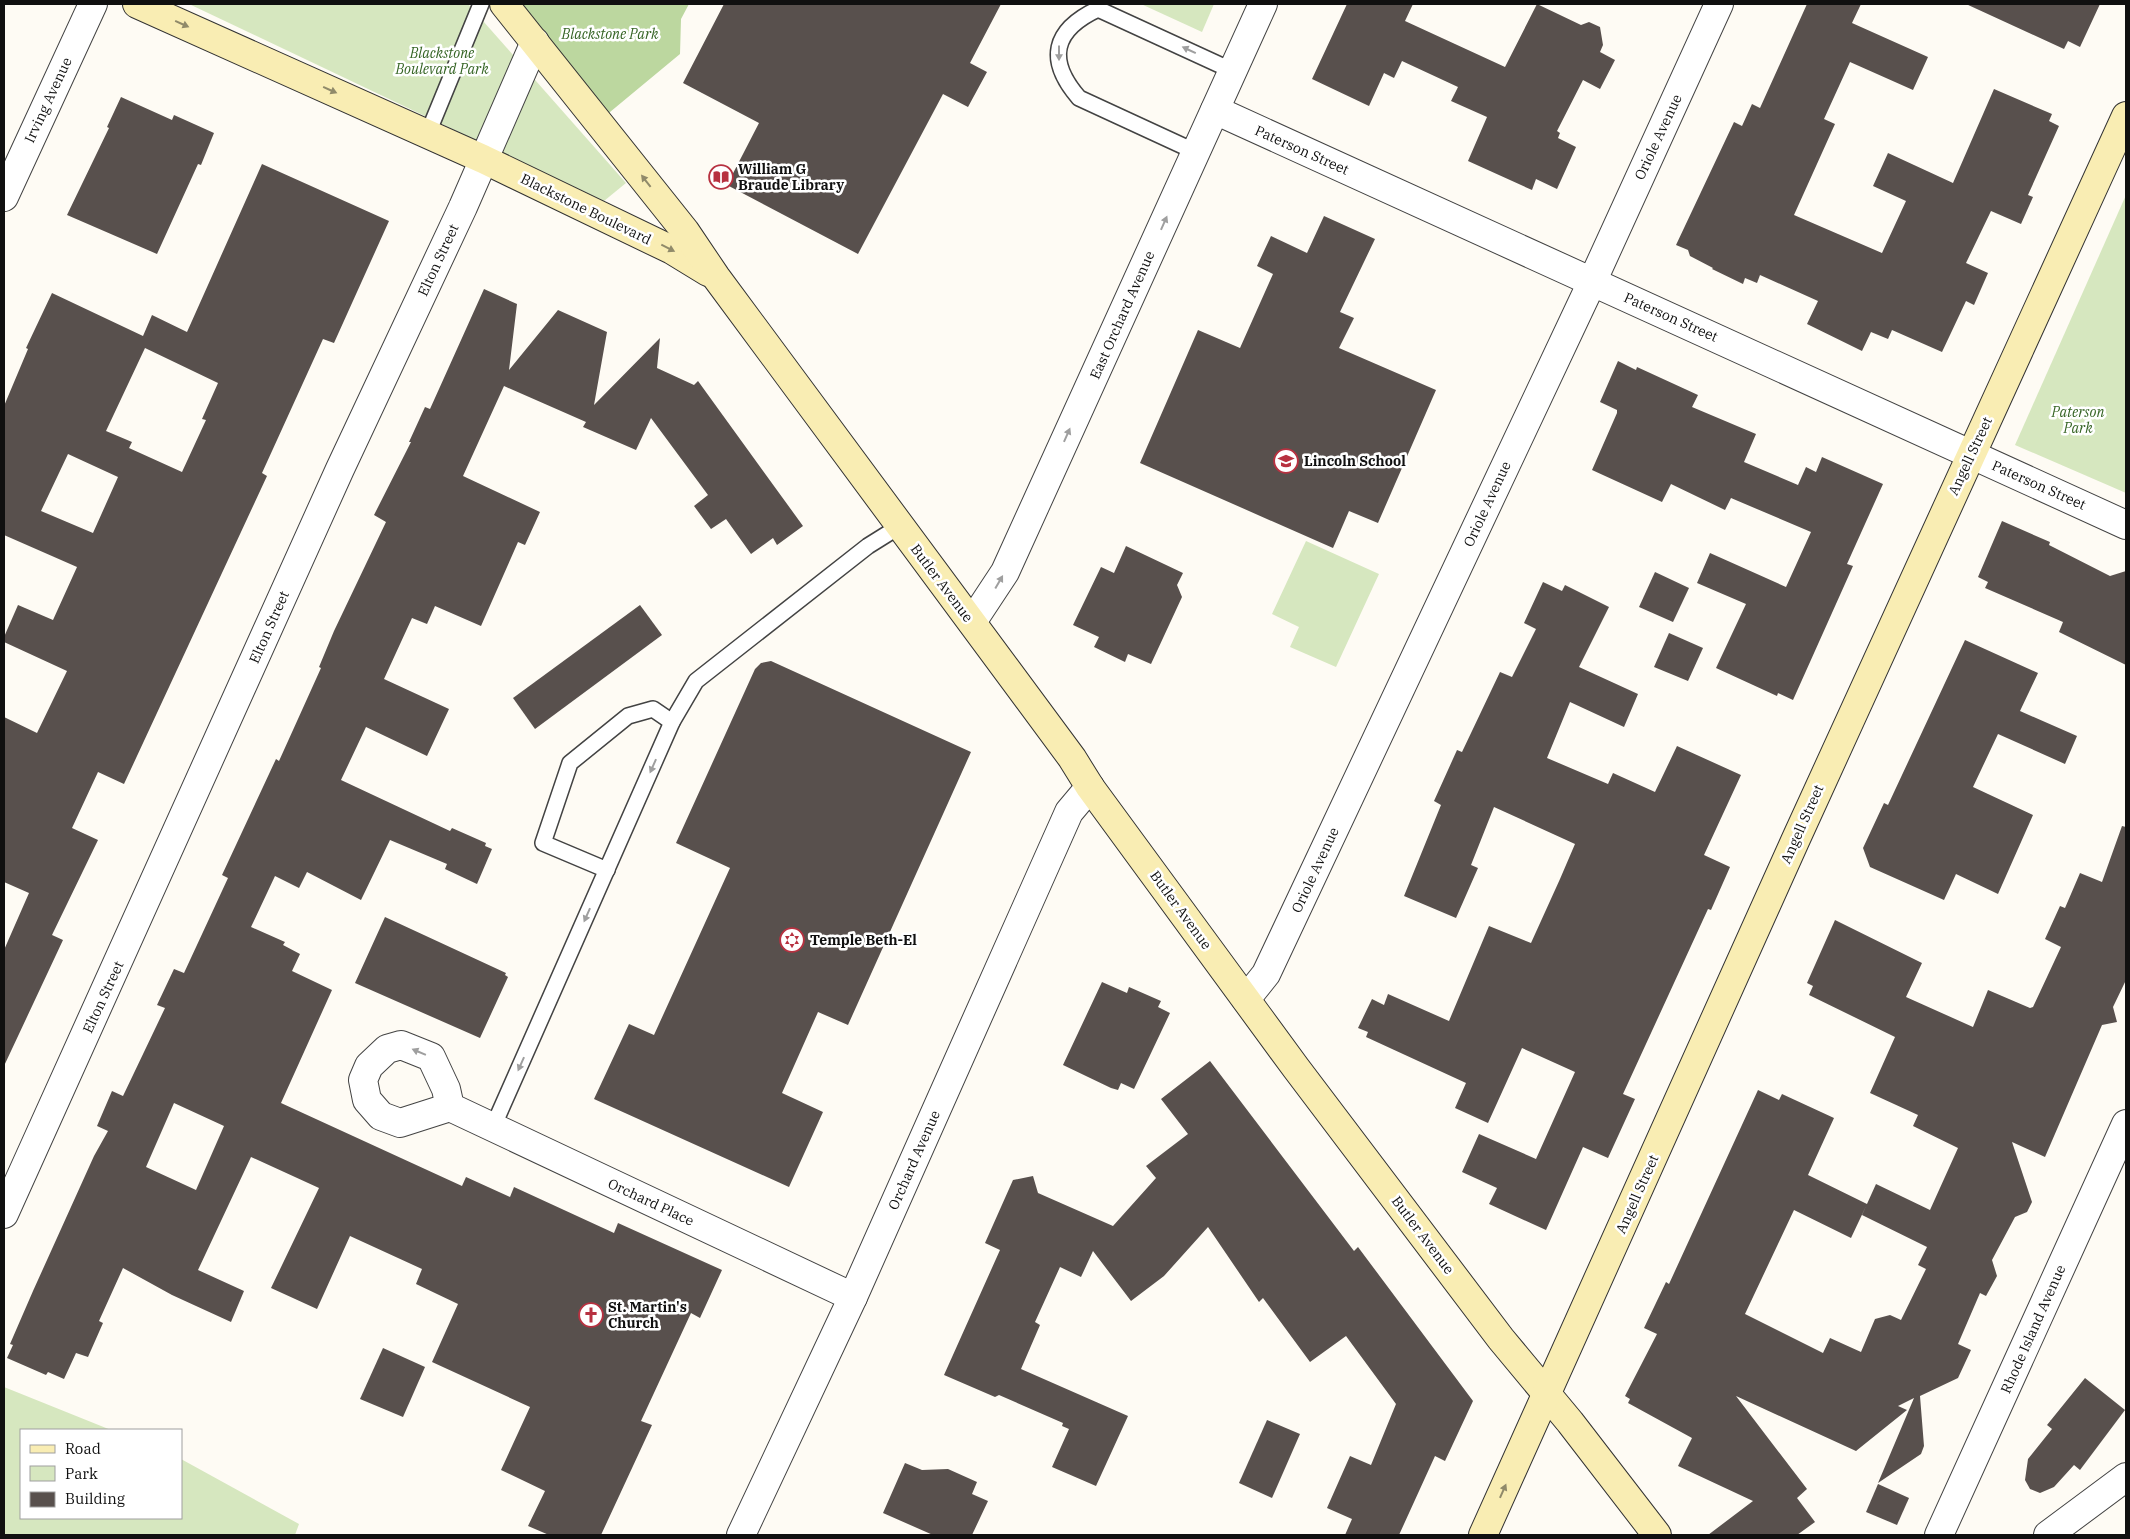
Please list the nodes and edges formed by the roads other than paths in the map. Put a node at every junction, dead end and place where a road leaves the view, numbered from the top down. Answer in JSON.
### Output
{"nodes":[{"id":1,"x":93,"y":4,"type":"edge"},
{"id":2,"x":137,"y":4,"type":"edge"},
{"id":3,"x":481,"y":4,"type":"edge"},
{"id":4,"x":504,"y":4,"type":"edge"},
{"id":5,"x":1263,"y":4,"type":"edge"},
{"id":6,"x":1719,"y":4,"type":"edge"},
{"id":7,"x":535,"y":42,"type":"junction"},
{"id":8,"x":1233,"y":70,"type":"junction"},
{"id":9,"x":1215,"y":110,"type":"junction"},
{"id":10,"x":2126,"y":116,"type":"edge"},
{"id":11,"x":428,"y":133,"type":"junction"},
{"id":12,"x":1196,"y":152,"type":"junction"},
{"id":13,"x":483,"y":159,"type":"junction"},
{"id":14,"x":4,"y":197,"type":"edge"},
{"id":15,"x":716,"y":277,"type":"junction"},
{"id":16,"x":1592,"y":282,"type":"junction"},
{"id":17,"x":1970,"y":454,"type":"junction"},
{"id":18,"x":2126,"y":525,"type":"edge"},
{"id":19,"x":900,"y":526,"type":"junction"},
{"id":20,"x":972,"y":622,"type":"junction"},
{"id":21,"x":672,"y":722,"type":"junction"},
{"id":22,"x":1090,"y":787,"type":"junction"},
{"id":23,"x":606,"y":870,"type":"junction"},
{"id":24,"x":1246,"y":999,"type":"junction"},
{"id":25,"x":450,"y":1107,"type":"dead end"},
{"id":26,"x":2126,"y":1124,"type":"edge"},
{"id":27,"x":493,"y":1127,"type":"junction"},
{"id":28,"x":4,"y":1214,"type":"edge"},
{"id":29,"x":853,"y":1297,"type":"junction"},
{"id":30,"x":1547,"y":1395,"type":"junction"},
{"id":31,"x":2126,"y":1477,"type":"edge"},
{"id":32,"x":741,"y":1535,"type":"edge"},
{"id":33,"x":1483,"y":1535,"type":"edge"},
{"id":34,"x":1657,"y":1535,"type":"edge"},
{"id":35,"x":1939,"y":1535,"type":"edge"},
{"id":36,"x":2048,"y":1535,"type":"edge"}],
"edges":[{"from":1,"to":14,"type":"street","name":"Irving Avenue"},
{"from":2,"to":11,"type":"main road","name":"Blackstone Boulevard","one_way":true},
{"from":3,"to":11,"type":"lane"},
{"from":4,"to":7,"type":"main road"},
{"from":5,"to":8,"type":"street","name":"East Orchard Avenue"},
{"from":6,"to":16,"type":"street","name":"Oriole Avenue"},
{"from":7,"to":13,"type":"street","name":"Elton Street"},
{"from":15,"to":7,"type":"main road","one_way":true},
{"from":8,"to":9,"type":"street","name":"East Orchard Avenue"},
{"from":8,"to":12,"type":"lane","one_way":true},
{"from":9,"to":12,"type":"street","name":"East Orchard Avenue"},
{"from":9,"to":16,"type":"street","name":"Paterson Street"},
{"from":10,"to":17,"type":"main road","name":"Angell Street"},
{"from":11,"to":13,"type":"main road","name":"Blackstone Boulevard"},
{"from":20,"to":12,"type":"street","name":"East Orchard Avenue","one_way":true},
{"from":13,"to":15,"type":"main road","name":"Blackstone Boulevard","one_way":true},
{"from":13,"to":28,"type":"street","name":"Elton Street"},
{"from":15,"to":19,"type":"main road","name":"Butler Avenue"},
{"from":16,"to":17,"type":"street","name":"Paterson Street"},
{"from":16,"to":24,"type":"street","name":"Oriole Avenue"},
{"from":17,"to":18,"type":"street","name":"Paterson Street"},
{"from":17,"to":30,"type":"main road","name":"Angell Street"},
{"from":19,"to":20,"type":"main road","name":"Butler Avenue"},
{"from":19,"to":21,"type":"lane"},
{"from":20,"to":22,"type":"main road","name":"Butler Avenue"},
{"from":21,"to":23,"type":"lane","one_way":true},
{"from":21,"to":23,"type":"lane"},
{"from":22,"to":24,"type":"main road","name":"Butler Avenue"},
{"from":22,"to":29,"type":"street","name":"Orchard Avenue"},
{"from":23,"to":27,"type":"lane","one_way":true},
{"from":24,"to":30,"type":"main road","name":"Butler Avenue"},
{"from":25,"to":27,"type":"street","name":"Orchard Place"},
{"from":26,"to":35,"type":"street","name":"Rhode Island Avenue"},
{"from":27,"to":29,"type":"street","name":"Orchard Place"},
{"from":29,"to":32,"type":"street","name":"Orchard Avenue"},
{"from":33,"to":30,"type":"main road","name":"Angell Street","one_way":true},
{"from":30,"to":34,"type":"main road","name":"Butler Avenue"},
{"from":31,"to":36,"type":"street"}]}
